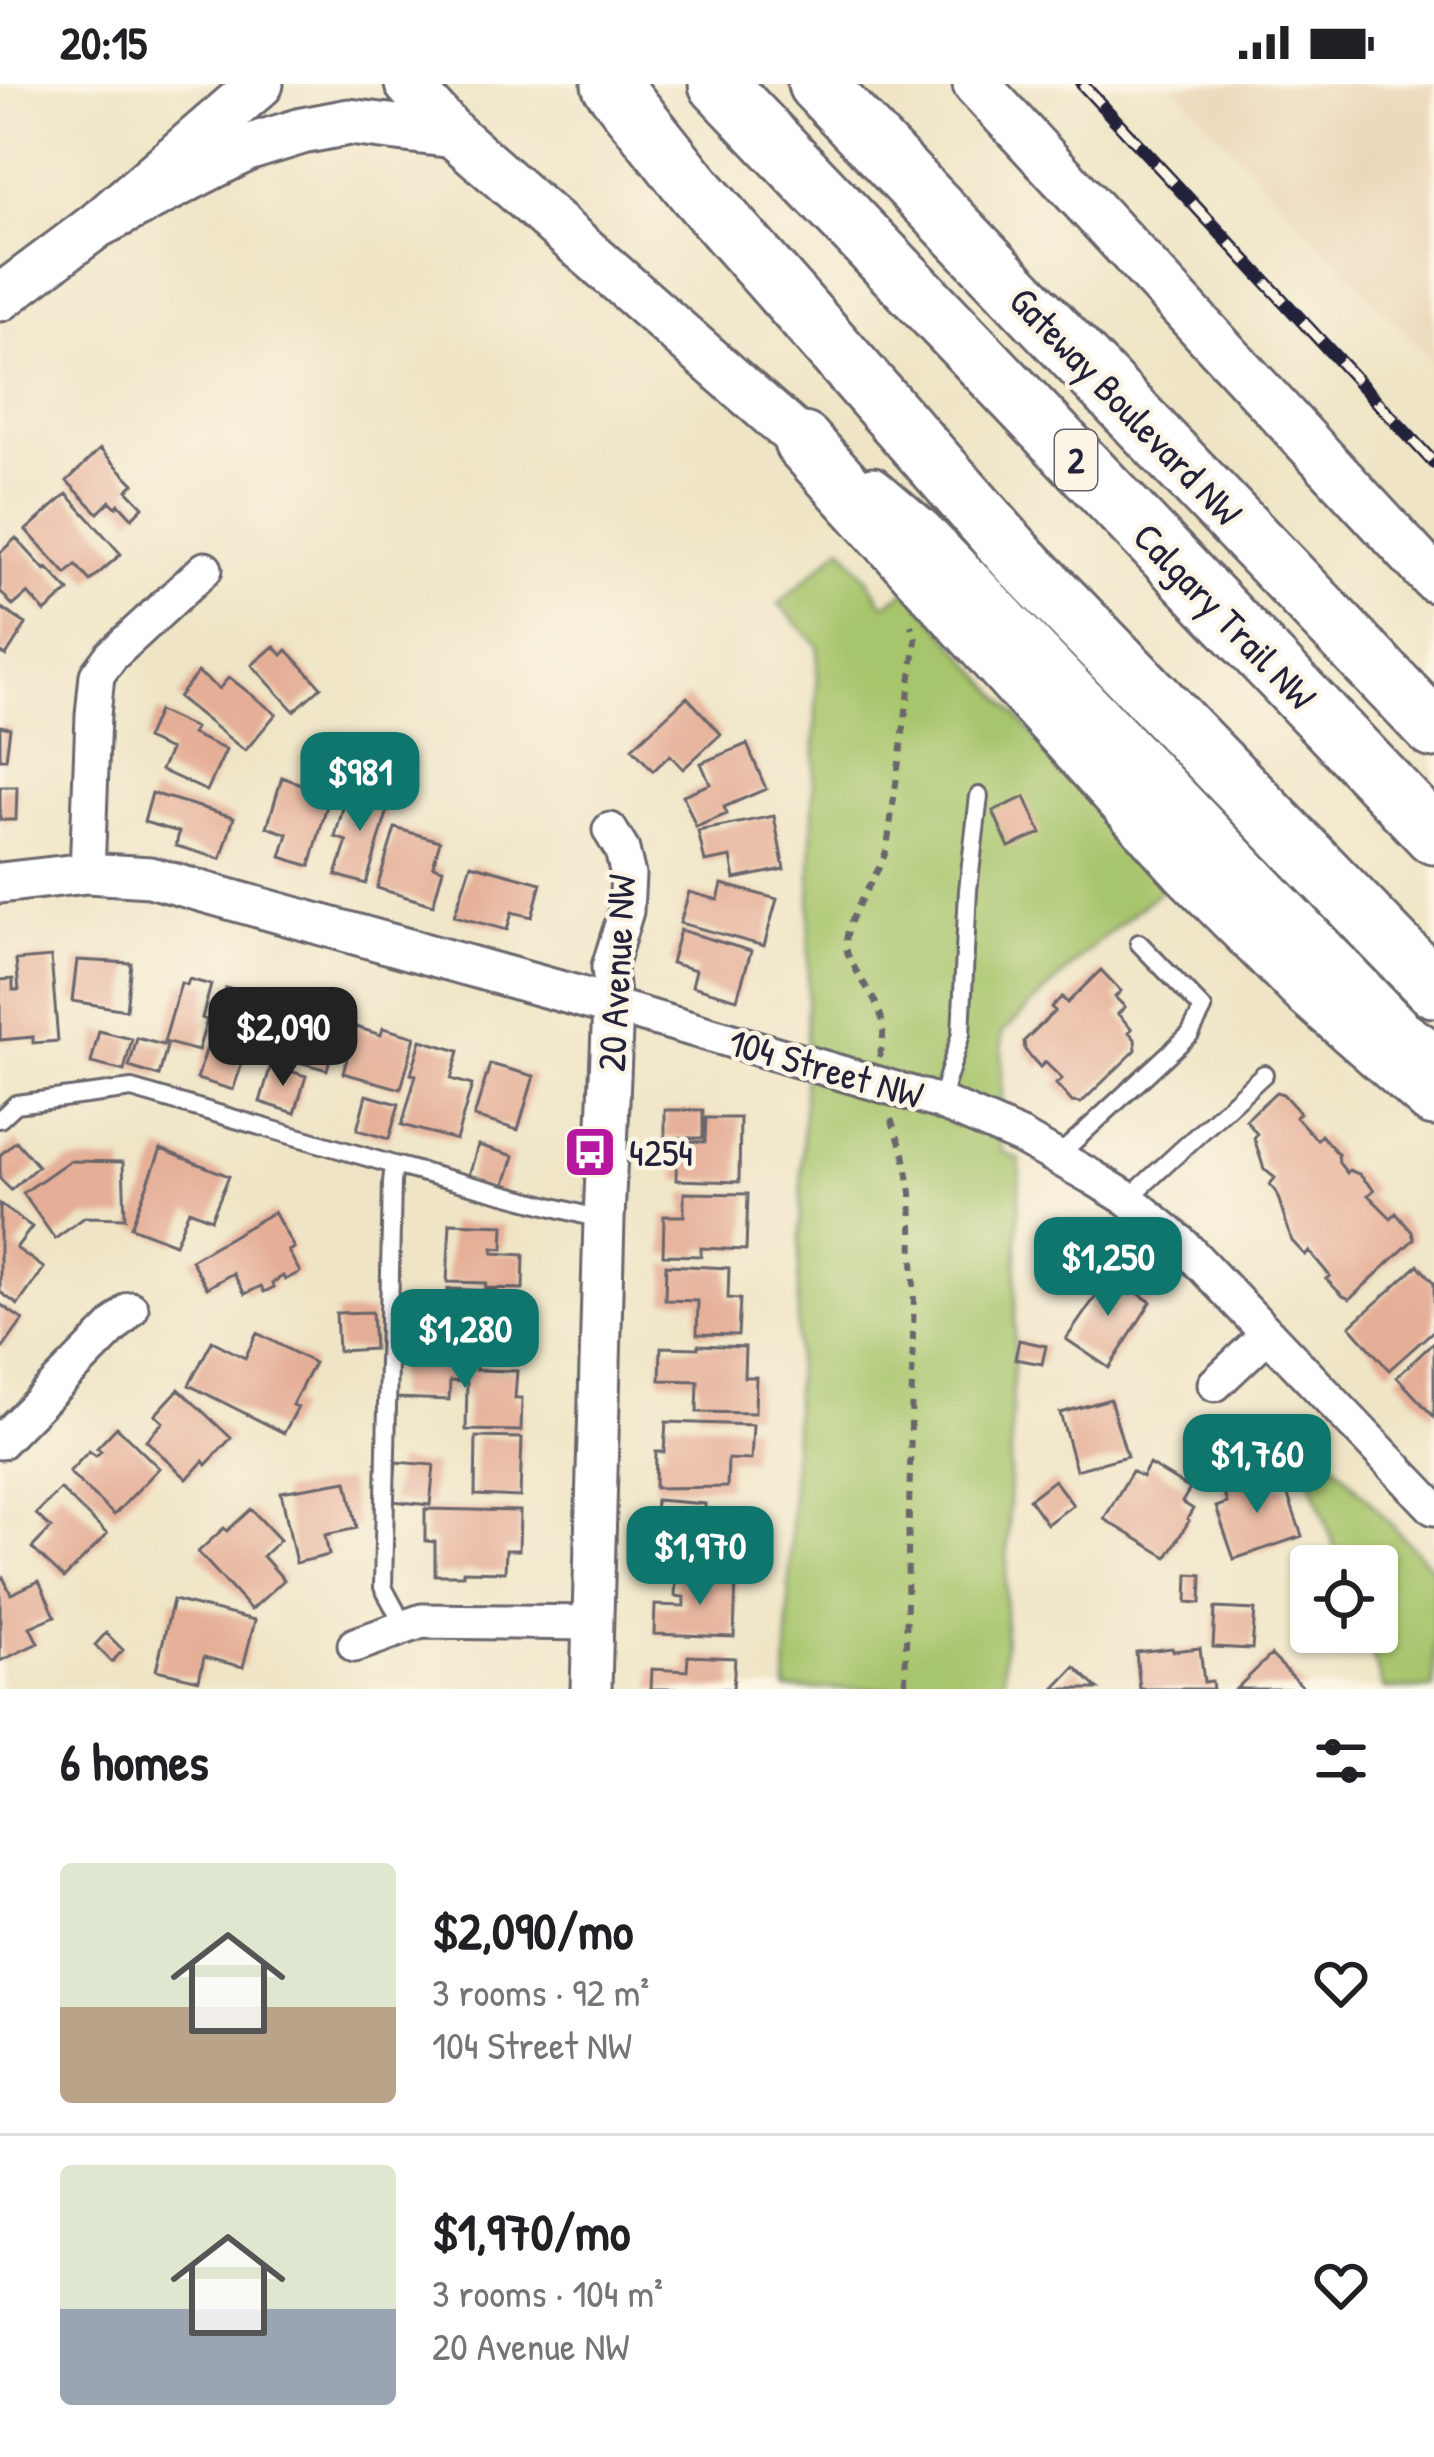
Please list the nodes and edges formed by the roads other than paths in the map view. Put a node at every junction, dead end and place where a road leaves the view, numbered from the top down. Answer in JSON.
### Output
{"nodes":[{"id":1,"x":260,"y":84,"type":"edge"},
{"id":2,"x":408,"y":84,"type":"edge"},
{"id":3,"x":611,"y":84,"type":"edge"},
{"id":4,"x":718,"y":84,"type":"edge"},
{"id":5,"x":818,"y":84,"type":"edge"},
{"id":6,"x":976,"y":84,"type":"edge"},
{"id":7,"x":454,"y":135,"type":"junction"},
{"id":8,"x":98,"y":225,"type":"junction"},
{"id":9,"x":0,"y":298,"type":"edge"},
{"id":10,"x":803,"y":442,"type":"junction"},
{"id":11,"x":205,"y":568,"type":"dead end"},
{"id":12,"x":1434,"y":579,"type":"edge"},
{"id":13,"x":1434,"y":729,"type":"edge"},
{"id":14,"x":979,"y":796,"type":"dead end"},
{"id":15,"x":610,"y":830,"type":"dead end"},
{"id":16,"x":1434,"y":836,"type":"edge"},
{"id":17,"x":87,"y":873,"type":"junction"},
{"id":18,"x":0,"y":883,"type":"edge"},
{"id":19,"x":1138,"y":943,"type":"dead end"},
{"id":20,"x":1434,"y":988,"type":"edge"},
{"id":21,"x":613,"y":1006,"type":"junction"},
{"id":22,"x":1434,"y":1052,"type":"edge"},
{"id":23,"x":1264,"y":1074,"type":"dead end"},
{"id":24,"x":1434,"y":1097,"type":"edge"},
{"id":25,"x":940,"y":1102,"type":"junction"},
{"id":26,"x":0,"y":1119,"type":"edge"},
{"id":27,"x":1057,"y":1156,"type":"junction"},
{"id":28,"x":394,"y":1165,"type":"junction"},
{"id":29,"x":1128,"y":1198,"type":"junction"},
{"id":30,"x":604,"y":1220,"type":"junction"},
{"id":31,"x":131,"y":1309,"type":"dead end"},
{"id":32,"x":1268,"y":1334,"type":"junction"},
{"id":33,"x":1215,"y":1384,"type":"dead end"},
{"id":34,"x":0,"y":1442,"type":"edge"},
{"id":35,"x":1434,"y":1508,"type":"edge"},
{"id":36,"x":593,"y":1623,"type":"junction"},
{"id":37,"x":404,"y":1626,"type":"junction"},
{"id":38,"x":355,"y":1645,"type":"dead end"},
{"id":39,"x":591,"y":1689,"type":"edge"}],
"edges":[{"from":1,"to":8,"type":"main road"},
{"from":2,"to":7,"type":"main road"},
{"from":3,"to":20,"type":"highway"},
{"from":4,"to":16,"type":"highway","name":"Calgary Trail NW","number":"2"},
{"from":5,"to":13,"type":"highway","name":"Gateway Boulevard NW","number":"2"},
{"from":6,"to":12,"type":"main road"},
{"from":7,"to":8,"type":"main road"},
{"from":7,"to":10,"type":"main road"},
{"from":8,"to":9,"type":"main road"},
{"from":10,"to":22,"type":"street"},
{"from":10,"to":24,"type":"highway"},
{"from":11,"to":17,"type":"street"},
{"from":14,"to":25,"type":"lane"},
{"from":15,"to":21,"type":"street","name":"20 Avenue NW"},
{"from":17,"to":18,"type":"street","name":"104 Street NW"},
{"from":17,"to":21,"type":"street","name":"104 Street NW"},
{"from":19,"to":27,"type":"lane"},
{"from":21,"to":25,"type":"street","name":"104 Street NW"},
{"from":21,"to":30,"type":"street","name":"20 Avenue NW"},
{"from":23,"to":29,"type":"lane"},
{"from":25,"to":27,"type":"street","name":"104 Street NW"},
{"from":26,"to":28,"type":"lane"},
{"from":27,"to":29,"type":"street","name":"104 Street NW"},
{"from":28,"to":30,"type":"lane"},
{"from":28,"to":37,"type":"lane"},
{"from":29,"to":32,"type":"street","name":"104 Street NW"},
{"from":30,"to":36,"type":"street","name":"20 Avenue NW"},
{"from":31,"to":34,"type":"street"},
{"from":32,"to":33,"type":"street"},
{"from":32,"to":35,"type":"street","name":"104 Street NW"},
{"from":36,"to":37,"type":"street"},
{"from":36,"to":39,"type":"street","name":"20 Avenue NW"},
{"from":37,"to":38,"type":"street"}]}
